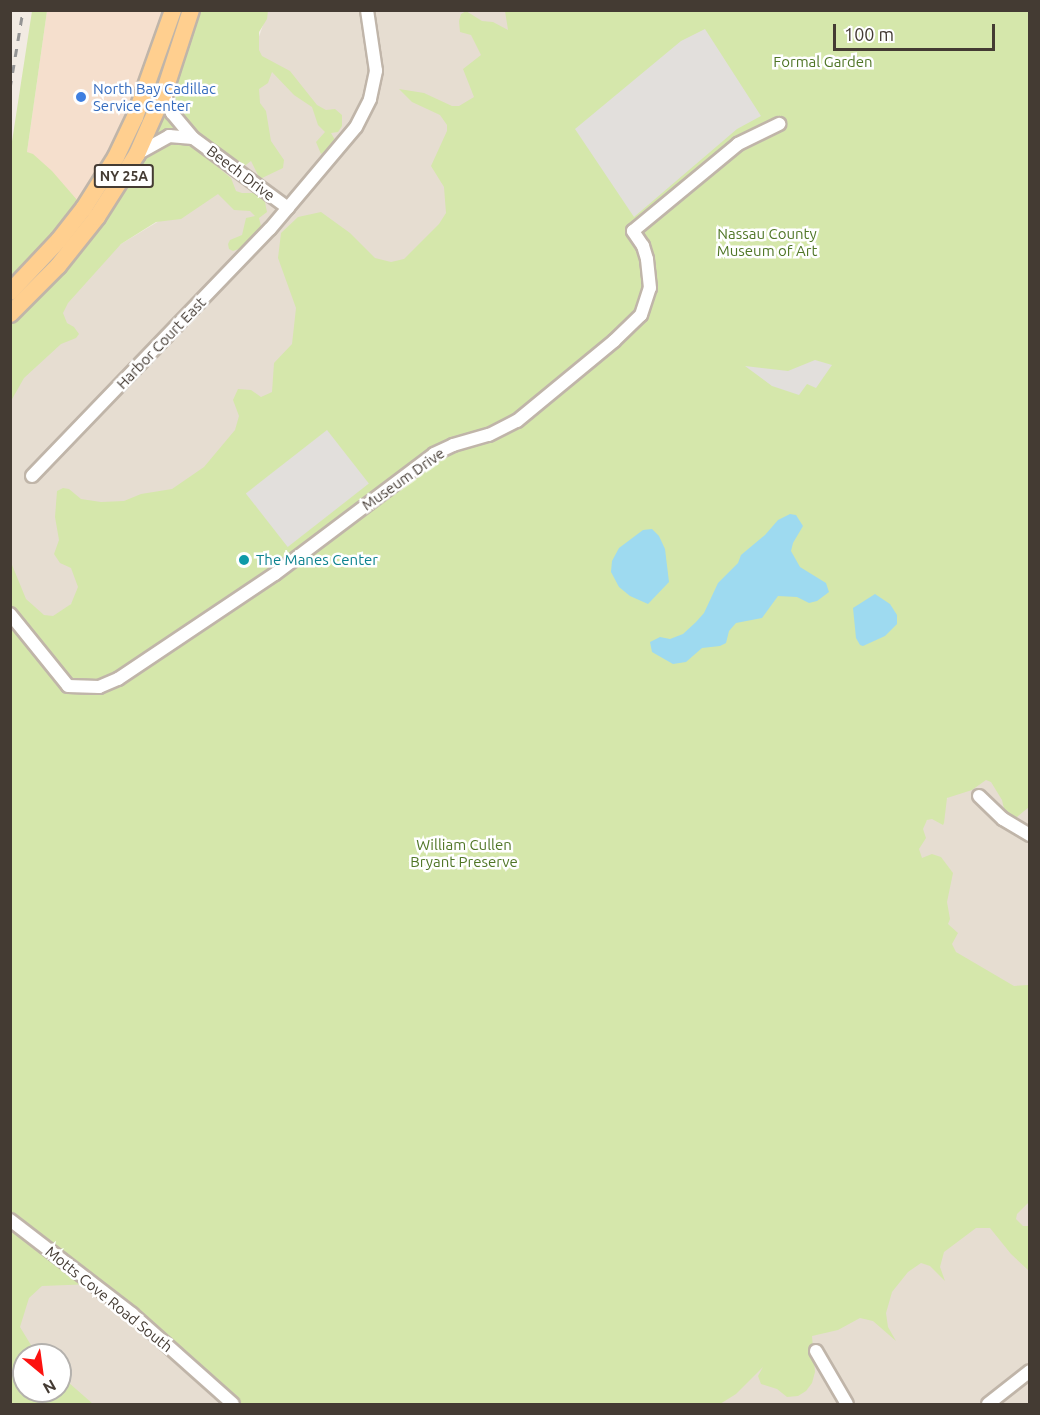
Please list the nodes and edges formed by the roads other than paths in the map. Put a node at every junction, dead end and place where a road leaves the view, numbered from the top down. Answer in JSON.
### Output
{"nodes":[{"id":1,"x":173,"y":10,"type":"edge"},
{"id":2,"x":191,"y":10,"type":"edge"},
{"id":3,"x":367,"y":10,"type":"edge"},
{"id":4,"x":164,"y":93,"type":"junction"},
{"id":5,"x":779,"y":124,"type":"dead end"},
{"id":6,"x":193,"y":138,"type":"junction"},
{"id":7,"x":137,"y":154,"type":"junction"},
{"id":8,"x":288,"y":208,"type":"junction"},
{"id":9,"x":10,"y":292,"type":"edge"},
{"id":10,"x":10,"y":314,"type":"edge"},
{"id":11,"x":32,"y":476,"type":"dead end"},
{"id":12,"x":10,"y":614,"type":"edge"},
{"id":13,"x":979,"y":796,"type":"dead end"},
{"id":14,"x":1029,"y":835,"type":"edge"},
{"id":15,"x":10,"y":1220,"type":"edge"},
{"id":16,"x":816,"y":1351,"type":"dead end"},
{"id":17,"x":1029,"y":1371,"type":"edge"},
{"id":18,"x":233,"y":1404,"type":"edge"},
{"id":19,"x":847,"y":1404,"type":"edge"},
{"id":20,"x":988,"y":1404,"type":"edge"}],
"edges":[{"from":1,"to":9,"type":"main road","number":"NY 25A"},
{"from":2,"to":4,"type":"main road","number":"NY 25A"},
{"from":3,"to":8,"type":"street","name":"Harbor Court East"},
{"from":4,"to":6,"type":"street","name":"Beech Drive"},
{"from":4,"to":7,"type":"main road","number":"NY 25A"},
{"from":5,"to":12,"type":"street","name":"Museum Drive"},
{"from":6,"to":7,"type":"street","name":"Beech Drive"},
{"from":6,"to":8,"type":"street","name":"Beech Drive"},
{"from":7,"to":10,"type":"main road","number":"NY 25A"},
{"from":8,"to":11,"type":"street","name":"Harbor Court East"},
{"from":13,"to":14,"type":"street"},
{"from":15,"to":18,"type":"street","name":"Motts Cove Road South"},
{"from":16,"to":19,"type":"street"},
{"from":17,"to":20,"type":"street"}]}
